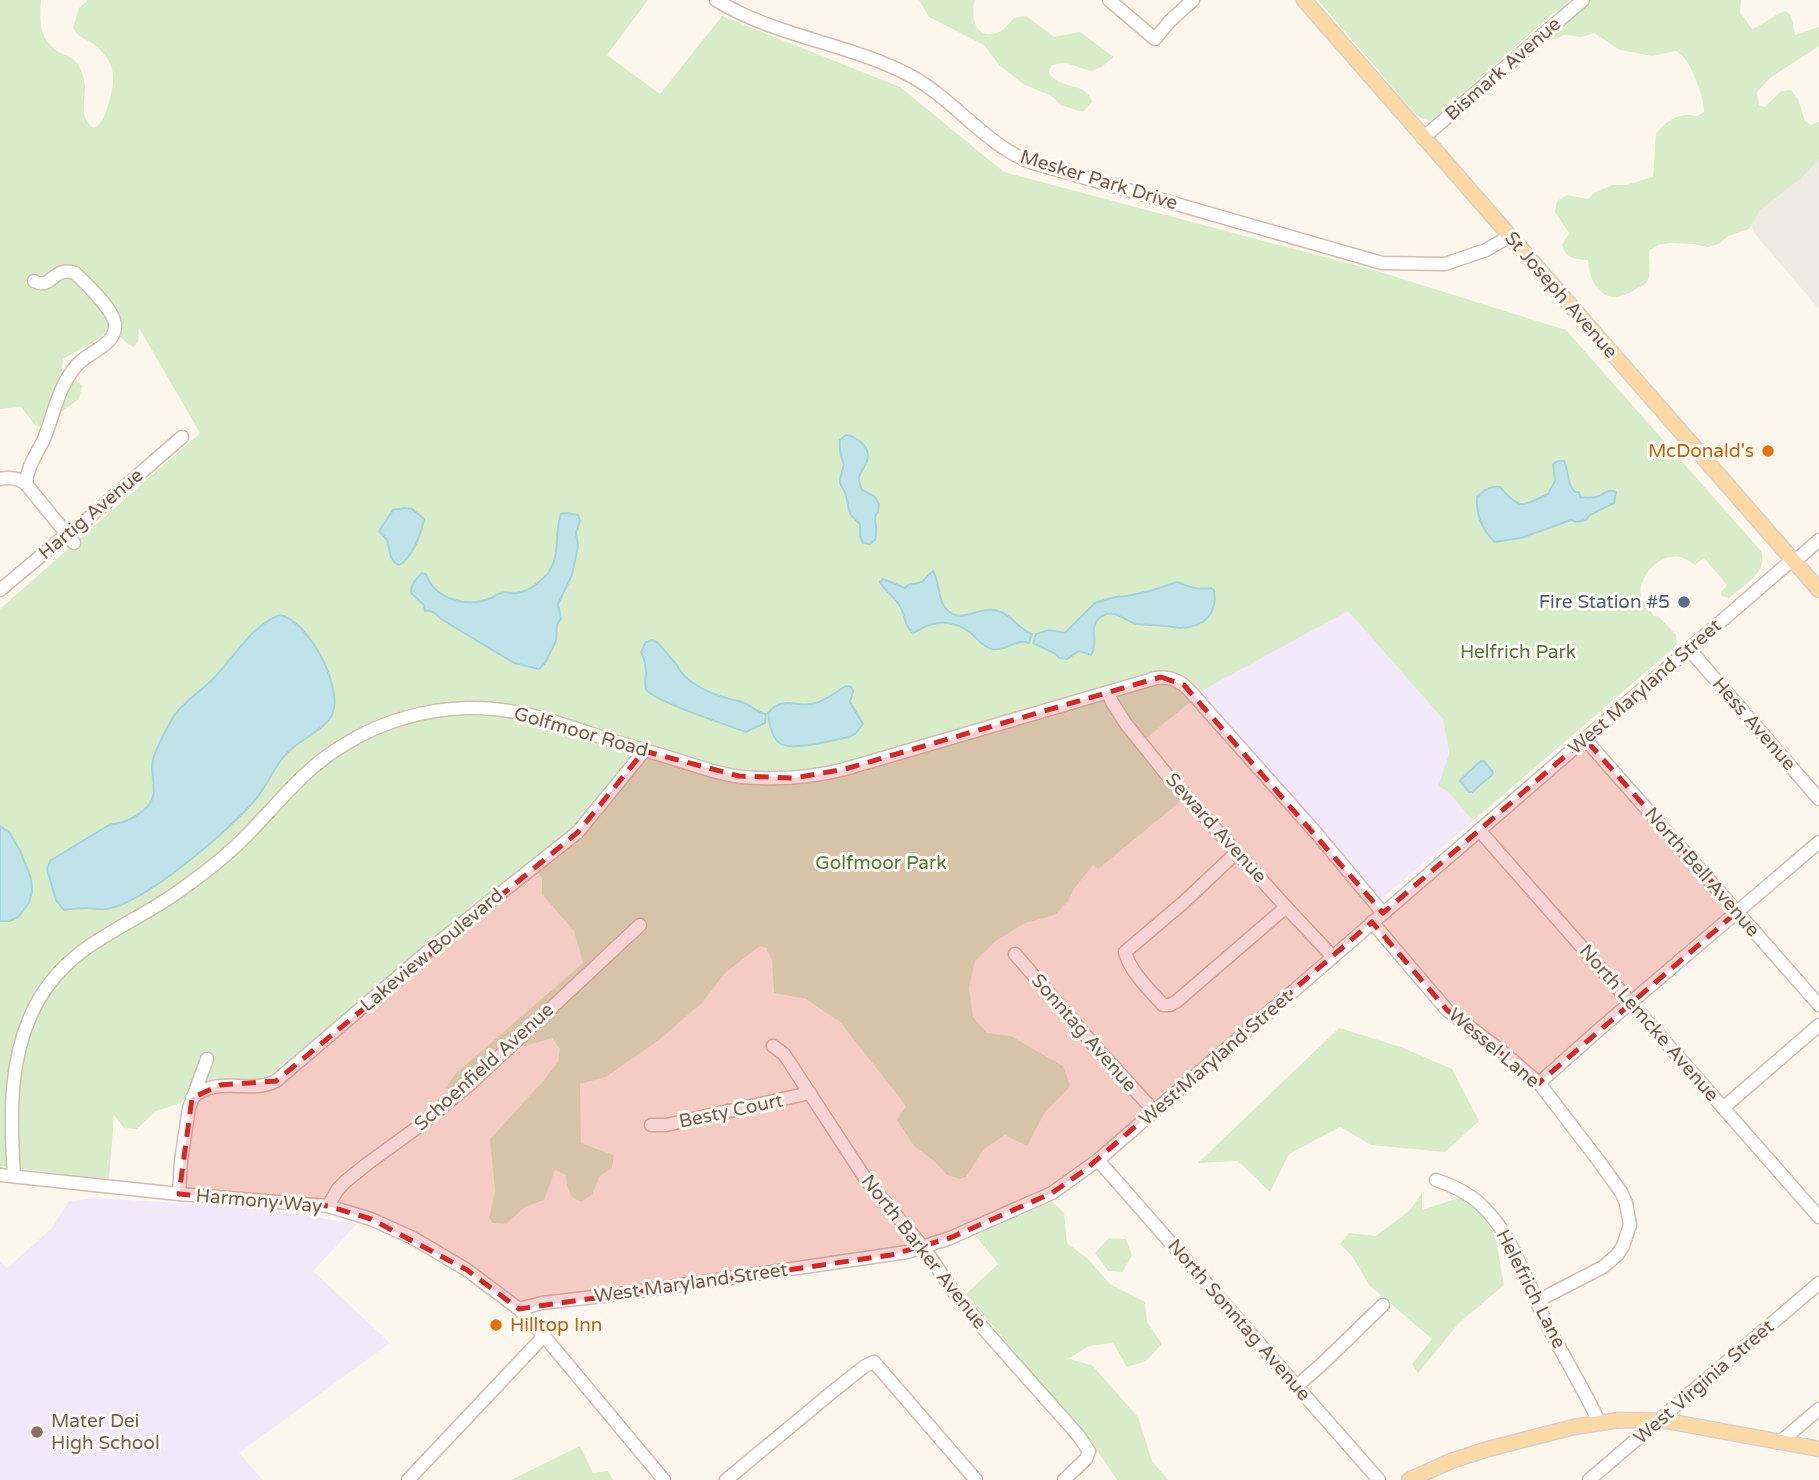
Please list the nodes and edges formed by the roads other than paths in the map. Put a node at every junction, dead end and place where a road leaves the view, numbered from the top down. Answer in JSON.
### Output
{"nodes":[{"id":1,"x":716,"y":0,"type":"edge"},
{"id":2,"x":1109,"y":0,"type":"edge"},
{"id":3,"x":1193,"y":0,"type":"edge"},
{"id":4,"x":1304,"y":0,"type":"edge"},
{"id":5,"x":1583,"y":0,"type":"edge"},
{"id":6,"x":1423,"y":138,"type":"junction"},
{"id":7,"x":1510,"y":236,"type":"junction"},
{"id":8,"x":34,"y":281,"type":"dead end"},
{"id":9,"x":182,"y":437,"type":"dead end"},
{"id":10,"x":0,"y":479,"type":"edge"},
{"id":11,"x":26,"y":484,"type":"junction"},
{"id":12,"x":71,"y":538,"type":"junction"},
{"id":13,"x":1819,"y":540,"type":"edge"},
{"id":14,"x":1793,"y":561,"type":"junction"},
{"id":15,"x":0,"y":590,"type":"edge"},
{"id":16,"x":1819,"y":590,"type":"edge"},
{"id":17,"x":1689,"y":649,"type":"junction"},
{"id":18,"x":1108,"y":692,"type":"junction"},
{"id":19,"x":1585,"y":738,"type":"junction"},
{"id":20,"x":644,"y":751,"type":"junction"},
{"id":21,"x":1819,"y":799,"type":"edge"},
{"id":22,"x":1479,"y":830,"type":"junction"},
{"id":23,"x":1819,"y":842,"type":"edge"},
{"id":24,"x":1237,"y":852,"type":"junction"},
{"id":25,"x":1286,"y":907,"type":"junction"},
{"id":26,"x":1738,"y":911,"type":"junction"},
{"id":27,"x":1383,"y":913,"type":"junction"},
{"id":28,"x":1372,"y":922,"type":"junction"},
{"id":29,"x":640,"y":925,"type":"dead end"},
{"id":30,"x":1015,"y":954,"type":"dead end"},
{"id":31,"x":1333,"y":957,"type":"junction"},
{"id":32,"x":1631,"y":1003,"type":"junction"},
{"id":33,"x":1819,"y":1005,"type":"edge"},
{"id":34,"x":1819,"y":1026,"type":"edge"},
{"id":35,"x":773,"y":1045,"type":"dead end"},
{"id":36,"x":207,"y":1059,"type":"dead end"},
{"id":37,"x":1539,"y":1083,"type":"junction"},
{"id":38,"x":810,"y":1093,"type":"junction"},
{"id":39,"x":192,"y":1098,"type":"junction"},
{"id":40,"x":1723,"y":1108,"type":"junction"},
{"id":41,"x":1154,"y":1111,"type":"junction"},
{"id":42,"x":651,"y":1125,"type":"dead end"},
{"id":43,"x":1098,"y":1160,"type":"junction"},
{"id":44,"x":0,"y":1175,"type":"edge"},
{"id":45,"x":14,"y":1177,"type":"junction"},
{"id":46,"x":1436,"y":1180,"type":"dead end"},
{"id":47,"x":179,"y":1194,"type":"junction"},
{"id":48,"x":328,"y":1206,"type":"junction"},
{"id":49,"x":1819,"y":1217,"type":"edge"},
{"id":50,"x":924,"y":1248,"type":"junction"},
{"id":51,"x":1819,"y":1283,"type":"edge"},
{"id":52,"x":1538,"y":1304,"type":"junction"},
{"id":53,"x":1383,"y":1305,"type":"dead end"},
{"id":54,"x":519,"y":1309,"type":"junction"},
{"id":55,"x":544,"y":1336,"type":"junction"},
{"id":56,"x":1297,"y":1385,"type":"junction"},
{"id":57,"x":1819,"y":1409,"type":"edge"},
{"id":58,"x":1658,"y":1421,"type":"junction"},
{"id":59,"x":1599,"y":1422,"type":"junction"},
{"id":60,"x":1780,"y":1442,"type":"junction"},
{"id":61,"x":1819,"y":1449,"type":"edge"},
{"id":62,"x":408,"y":1480,"type":"edge"},
{"id":63,"x":664,"y":1480,"type":"edge"},
{"id":64,"x":726,"y":1480,"type":"edge"},
{"id":65,"x":976,"y":1480,"type":"edge"},
{"id":66,"x":1064,"y":1480,"type":"edge"},
{"id":67,"x":1379,"y":1480,"type":"edge"},
{"id":68,"x":1409,"y":1480,"type":"edge"},
{"id":69,"x":1589,"y":1480,"type":"edge"}],
"edges":[{"from":1,"to":7,"type":"street","name":"Mesker Park Drive"},
{"from":2,"to":3,"type":"street"},
{"from":4,"to":6,"type":"main road","name":"St Joseph Avenue"},
{"from":5,"to":6,"type":"street","name":"Bismark Avenue"},
{"from":6,"to":7,"type":"main road","name":"St Joseph Avenue"},
{"from":7,"to":14,"type":"main road","name":"St Joseph Avenue"},
{"from":8,"to":11,"type":"street"},
{"from":9,"to":12,"type":"street","name":"Hartig Avenue"},
{"from":10,"to":11,"type":"street"},
{"from":11,"to":12,"type":"street"},
{"from":12,"to":15,"type":"street","name":"Hartig Avenue"},
{"from":13,"to":14,"type":"street","name":"West Maryland Street"},
{"from":14,"to":16,"type":"main road","name":"St Joseph Avenue"},
{"from":14,"to":17,"type":"street","name":"West Maryland Street"},
{"from":17,"to":19,"type":"street","name":"West Maryland Street"},
{"from":17,"to":21,"type":"street","name":"Hess Avenue"},
{"from":18,"to":20,"type":"street","name":"Golfmoor Road"},
{"from":18,"to":24,"type":"street","name":"Seward Avenue"},
{"from":18,"to":27,"type":"street","name":"Golfmoor Road"},
{"from":19,"to":22,"type":"street","name":"West Maryland Street"},
{"from":19,"to":26,"type":"street","name":"North Bell Avenue"},
{"from":20,"to":39,"type":"street","name":"Lakeview Boulevard"},
{"from":20,"to":45,"type":"street","name":"Golfmoor Road"},
{"from":22,"to":27,"type":"street","name":"West Maryland Street"},
{"from":22,"to":32,"type":"street","name":"North Lemcke Avenue"},
{"from":23,"to":26,"type":"street"},
{"from":24,"to":25,"type":"street","name":"Seward Avenue"},
{"from":24,"to":25,"type":"street"},
{"from":25,"to":31,"type":"street","name":"Seward Avenue"},
{"from":26,"to":32,"type":"street"},
{"from":26,"to":33,"type":"street","name":"North Bell Avenue"},
{"from":27,"to":28,"type":"street","name":"West Maryland Street"},
{"from":28,"to":31,"type":"street","name":"West Maryland Street"},
{"from":28,"to":37,"type":"street","name":"Wessel Lane"},
{"from":29,"to":48,"type":"street","name":"Schoenfield Avenue"},
{"from":30,"to":41,"type":"street","name":"Sonntag Avenue"},
{"from":31,"to":41,"type":"street","name":"West Maryland Street"},
{"from":32,"to":37,"type":"street"},
{"from":32,"to":40,"type":"street","name":"North Lemcke Avenue"},
{"from":34,"to":40,"type":"street"},
{"from":35,"to":38,"type":"street","name":"North Barker Avenue"},
{"from":36,"to":39,"type":"street"},
{"from":37,"to":52,"type":"street","name":"Wessel Lane"},
{"from":38,"to":42,"type":"street","name":"Besty Court"},
{"from":38,"to":50,"type":"street","name":"North Barker Avenue"},
{"from":39,"to":47,"type":"street"},
{"from":40,"to":49,"type":"street","name":"North Lemcke Avenue"},
{"from":41,"to":43,"type":"street","name":"West Maryland Street"},
{"from":43,"to":50,"type":"street","name":"West Maryland Street"},
{"from":43,"to":56,"type":"street","name":"North Sonntag Avenue"},
{"from":44,"to":45,"type":"street","name":"Harmony Way"},
{"from":45,"to":47,"type":"street","name":"Harmony Way"},
{"from":46,"to":52,"type":"street","name":"Helefrich Lane"},
{"from":47,"to":48,"type":"street","name":"Harmony Way"},
{"from":48,"to":54,"type":"street","name":"Harmony Way"},
{"from":50,"to":54,"type":"street","name":"West Maryland Street"},
{"from":50,"to":66,"type":"street","name":"North Barker Avenue"},
{"from":51,"to":58,"type":"street","name":"West Virginia Street"},
{"from":52,"to":59,"type":"street","name":"Helefrich Lane"},
{"from":53,"to":56,"type":"street"},
{"from":54,"to":55,"type":"street","name":"Harmony Way"},
{"from":55,"to":62,"type":"street"},
{"from":55,"to":63,"type":"street","name":"Harmony Way"},
{"from":56,"to":67,"type":"street","name":"North Sonntag Avenue"},
{"from":57,"to":60,"type":"street"},
{"from":58,"to":59,"type":"main road"},
{"from":58,"to":60,"type":"main road"},
{"from":58,"to":69,"type":"street","name":"West Virginia Street"},
{"from":59,"to":68,"type":"main road"},
{"from":60,"to":61,"type":"main road"},
{"from":64,"to":65,"type":"street"}]}
